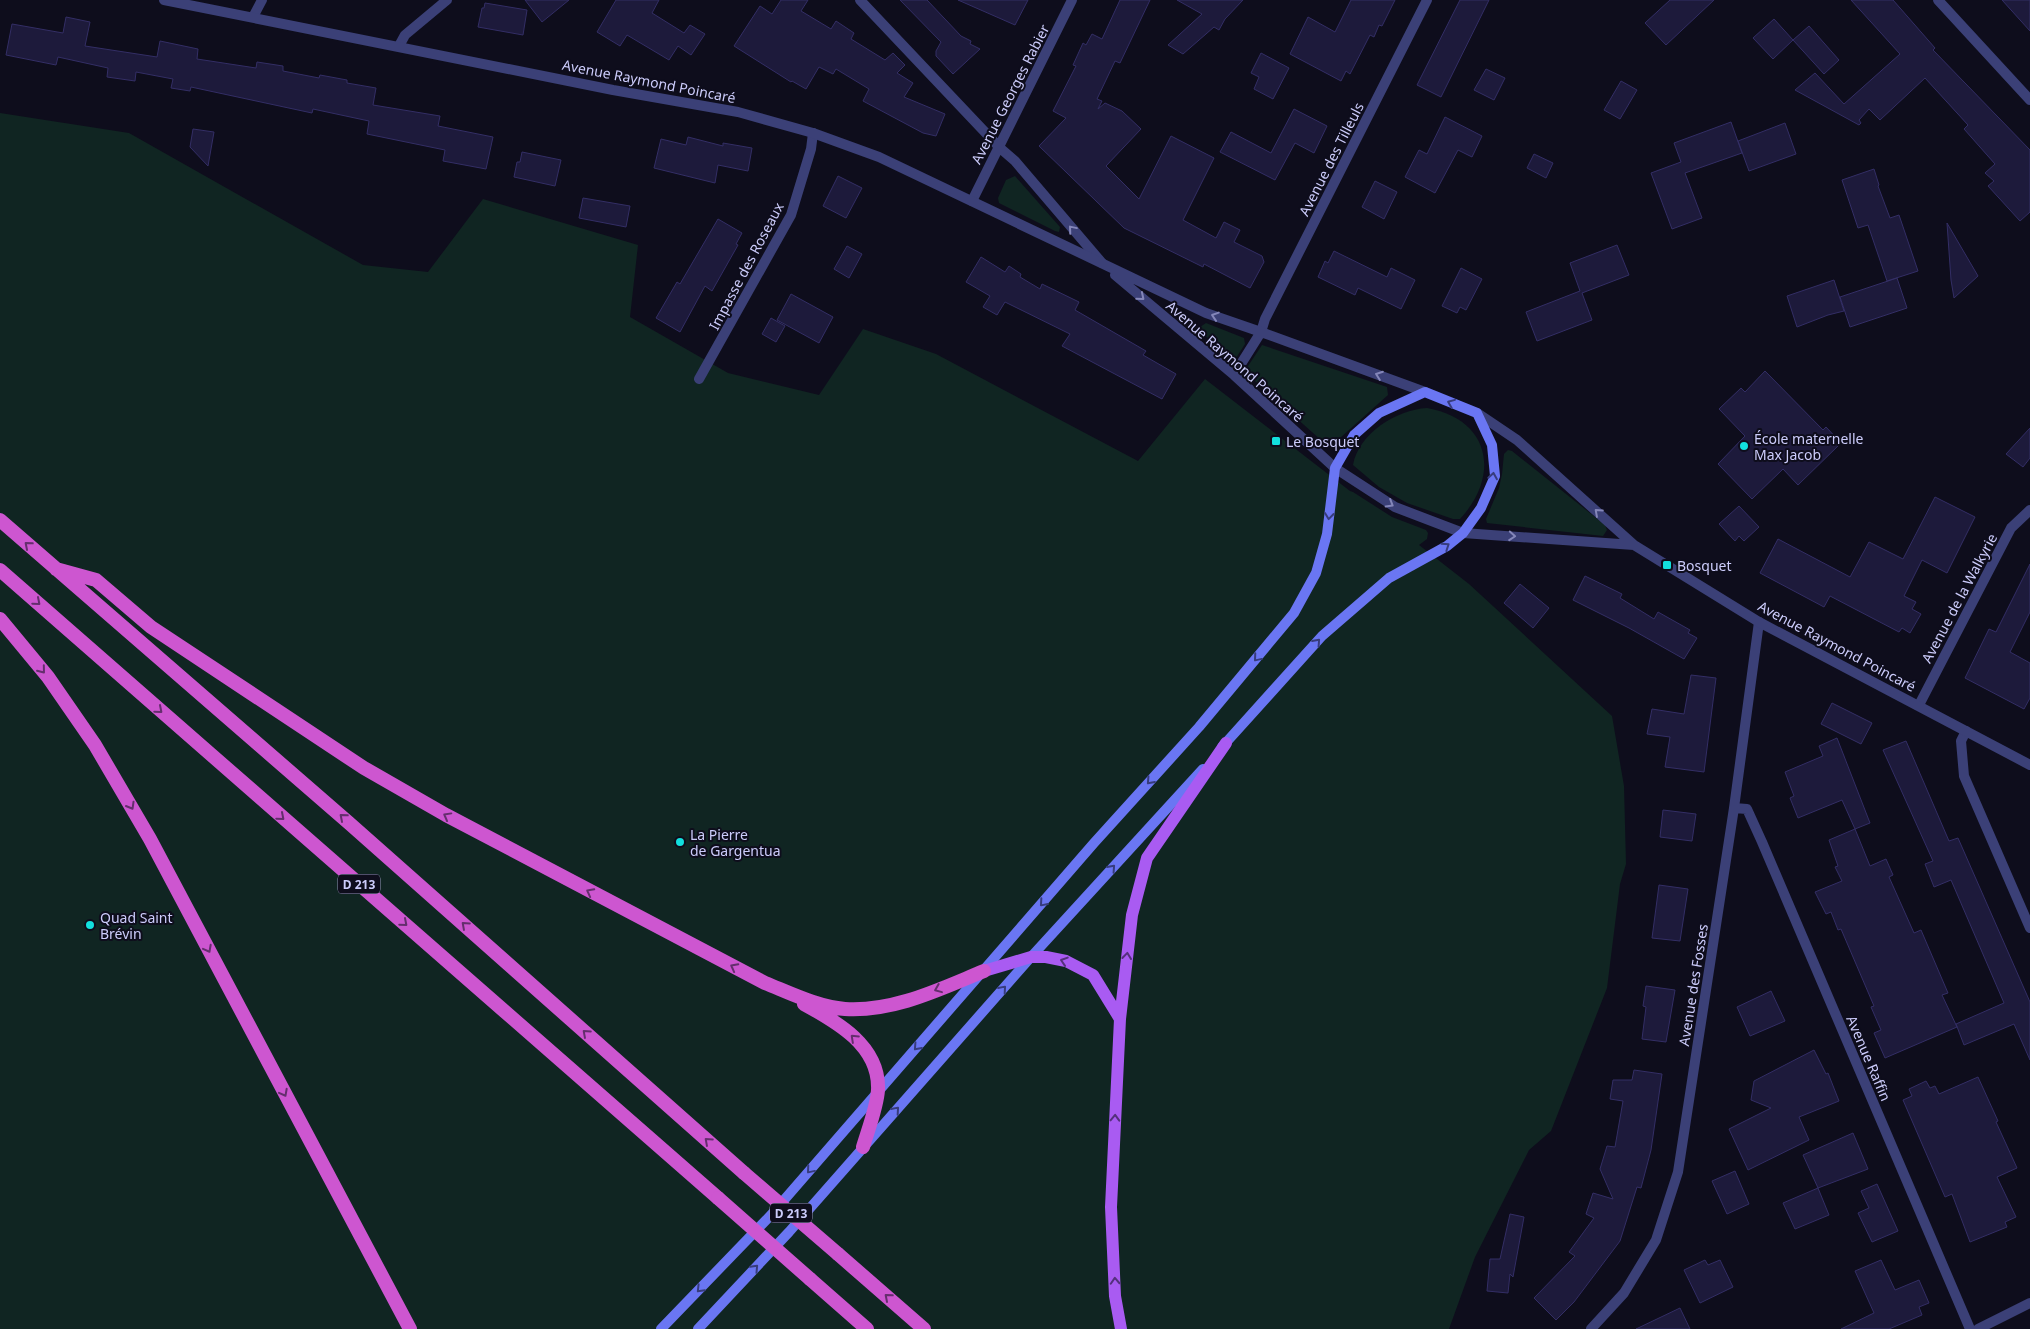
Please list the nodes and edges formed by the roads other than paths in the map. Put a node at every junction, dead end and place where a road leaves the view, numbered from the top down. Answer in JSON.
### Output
{"nodes":[{"id":1,"x":164,"y":0,"type":"edge"},
{"id":2,"x":262,"y":0,"type":"edge"},
{"id":3,"x":448,"y":0,"type":"edge"},
{"id":4,"x":860,"y":0,"type":"edge"},
{"id":5,"x":1072,"y":0,"type":"edge"},
{"id":6,"x":1427,"y":0,"type":"edge"},
{"id":7,"x":1938,"y":0,"type":"edge"},
{"id":8,"x":253,"y":17,"type":"junction"},
{"id":9,"x":400,"y":46,"type":"junction"},
{"id":10,"x":2030,"y":100,"type":"edge"},
{"id":11,"x":814,"y":133,"type":"junction"},
{"id":12,"x":1000,"y":148,"type":"junction"},
{"id":13,"x":972,"y":201,"type":"junction"},
{"id":14,"x":1104,"y":266,"type":"junction"},
{"id":15,"x":1261,"y":332,"type":"junction"},
{"id":16,"x":1234,"y":375,"type":"junction"},
{"id":17,"x":699,"y":380,"type":"dead end"},
{"id":18,"x":1425,"y":392,"type":"junction"},
{"id":19,"x":1477,"y":414,"type":"junction"},
{"id":20,"x":1335,"y":468,"type":"junction"},
{"id":21,"x":2030,"y":510,"type":"edge"},
{"id":22,"x":0,"y":520,"type":"edge"},
{"id":23,"x":1463,"y":533,"type":"junction"},
{"id":24,"x":1634,"y":545,"type":"junction"},
{"id":25,"x":56,"y":569,"type":"junction"},
{"id":26,"x":0,"y":570,"type":"edge"},
{"id":27,"x":0,"y":619,"type":"edge"},
{"id":28,"x":1759,"y":622,"type":"junction"},
{"id":29,"x":1918,"y":705,"type":"junction"},
{"id":30,"x":1966,"y":731,"type":"junction"},
{"id":31,"x":1226,"y":744,"type":"junction"},
{"id":32,"x":2030,"y":765,"type":"edge"},
{"id":33,"x":1734,"y":808,"type":"junction"},
{"id":34,"x":2030,"y":928,"type":"edge"},
{"id":35,"x":1031,"y":957,"type":"junction"},
{"id":36,"x":984,"y":971,"type":"junction"},
{"id":37,"x":765,"y":983,"type":"junction"},
{"id":38,"x":1120,"y":1019,"type":"junction"},
{"id":39,"x":878,"y":1091,"type":"junction"},
{"id":40,"x":863,"y":1147,"type":"junction"},
{"id":41,"x":2030,"y":1302,"type":"edge"},
{"id":42,"x":410,"y":1329,"type":"edge"},
{"id":43,"x":661,"y":1329,"type":"edge"},
{"id":44,"x":698,"y":1329,"type":"edge"},
{"id":45,"x":868,"y":1329,"type":"edge"},
{"id":46,"x":924,"y":1329,"type":"edge"},
{"id":47,"x":1121,"y":1329,"type":"edge"},
{"id":48,"x":1591,"y":1329,"type":"edge"},
{"id":49,"x":1970,"y":1329,"type":"edge"},
{"id":50,"x":1978,"y":1329,"type":"edge"}],
"edges":[{"from":1,"to":8,"type":"street","name":"Avenue Raymond Poincaré"},
{"from":2,"to":8,"type":"street"},
{"from":3,"to":9,"type":"street"},
{"from":4,"to":12,"type":"street"},
{"from":5,"to":12,"type":"street","name":"Avenue Georges Rabier"},
{"from":6,"to":15,"type":"street","name":"Avenue des Tilleuls"},
{"from":7,"to":10,"type":"street"},
{"from":8,"to":9,"type":"street","name":"Avenue Raymond Poincaré"},
{"from":9,"to":11,"type":"street","name":"Avenue Raymond Poincaré"},
{"from":11,"to":13,"type":"street","name":"Avenue Raymond Poincaré"},
{"from":11,"to":17,"type":"street","name":"Impasse des Roseaux"},
{"from":12,"to":13,"type":"street","name":"Avenue Georges Rabier"},
{"from":14,"to":12,"type":"street","one_way":true},
{"from":13,"to":14,"type":"street","name":"Avenue Raymond Poincaré"},
{"from":15,"to":14,"type":"street","name":"Avenue Raymond Poincaré","one_way":true},
{"from":14,"to":16,"type":"street","name":"Avenue Raymond Poincaré","one_way":true},
{"from":15,"to":16,"type":"street","name":"Avenue des Tilleuls"},
{"from":18,"to":15,"type":"street","name":"Avenue Raymond Poincaré","one_way":true},
{"from":16,"to":20,"type":"street","name":"Avenue Raymond Poincaré"},
{"from":19,"to":18,"type":"main road","name":"Avenue Raymond Poincaré","one_way":true},
{"from":18,"to":20,"type":"main road"},
{"from":23,"to":19,"type":"main road","one_way":true},
{"from":24,"to":19,"type":"street","name":"Avenue Raymond Poincaré","one_way":true},
{"from":20,"to":23,"type":"street","name":"Avenue Raymond Poincaré","one_way":true},
{"from":20,"to":36,"type":"main road","one_way":true},
{"from":21,"to":29,"type":"street","name":"Avenue de la Walkyrie"},
{"from":25,"to":22,"type":"highway","number":"D 213","one_way":true},
{"from":23,"to":24,"type":"street","name":"Avenue Raymond Poincaré","one_way":true},
{"from":31,"to":23,"type":"main road","one_way":true},
{"from":24,"to":28,"type":"street","name":"Avenue Raymond Poincaré"},
{"from":37,"to":25,"type":"highway","one_way":true},
{"from":46,"to":25,"type":"highway","number":"D 213","one_way":true,"bridge":true},
{"from":26,"to":45,"type":"highway","number":"D 213","one_way":true,"bridge":true},
{"from":27,"to":42,"type":"highway","one_way":true},
{"from":28,"to":29,"type":"street","name":"Avenue Raymond Poincaré"},
{"from":28,"to":33,"type":"street","name":"Avenue des Fosses"},
{"from":29,"to":30,"type":"street","name":"Avenue Raymond Poincaré"},
{"from":30,"to":32,"type":"street","name":"Avenue Raymond Poincaré"},
{"from":30,"to":34,"type":"street"},
{"from":35,"to":31,"type":"main road","one_way":true},
{"from":38,"to":31,"type":"main road","one_way":true},
{"from":33,"to":48,"type":"street","name":"Avenue des Fosses"},
{"from":33,"to":49,"type":"street","name":"Avenue Raffin"},
{"from":35,"to":36,"type":"main road"},
{"from":38,"to":35,"type":"main road","one_way":true},
{"from":40,"to":35,"type":"main road","one_way":true},
{"from":36,"to":37,"type":"highway","one_way":true},
{"from":36,"to":39,"type":"main road","one_way":true},
{"from":39,"to":37,"type":"highway","one_way":true},
{"from":47,"to":38,"type":"main road","one_way":true},
{"from":39,"to":40,"type":"highway"},
{"from":39,"to":43,"type":"main road","one_way":true},
{"from":44,"to":40,"type":"main road","one_way":true},
{"from":41,"to":50,"type":"street"}]}
